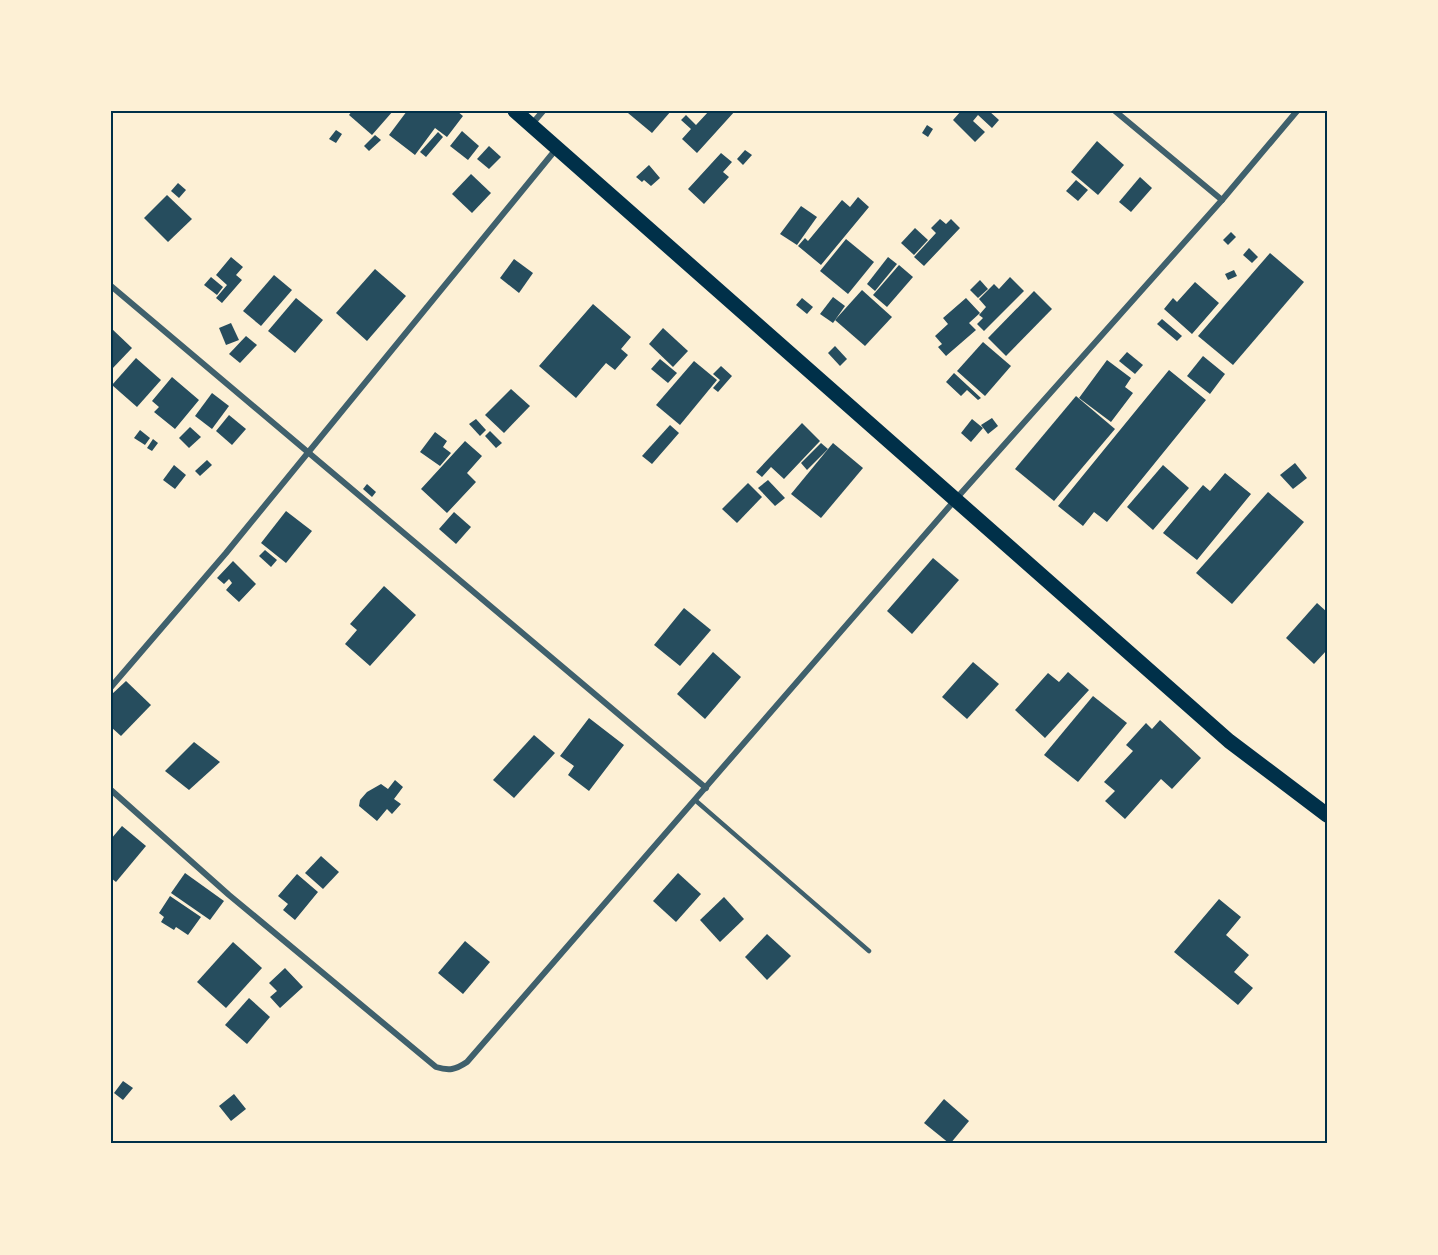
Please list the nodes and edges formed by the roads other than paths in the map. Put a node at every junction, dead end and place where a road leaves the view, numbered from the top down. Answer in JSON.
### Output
{"nodes":[{"id":1,"x":515,"y":111,"type":"edge"},
{"id":2,"x":543,"y":111,"type":"edge"},
{"id":3,"x":1115,"y":111,"type":"edge"},
{"id":4,"x":1297,"y":111,"type":"edge"},
{"id":5,"x":531,"y":125,"type":"junction"},
{"id":6,"x":558,"y":147,"type":"junction"},
{"id":7,"x":1222,"y":200,"type":"junction"},
{"id":8,"x":111,"y":286,"type":"edge"},
{"id":9,"x":308,"y":452,"type":"junction"},
{"id":10,"x":955,"y":500,"type":"junction"},
{"id":11,"x":111,"y":687,"type":"edge"},
{"id":12,"x":705,"y":788,"type":"junction"},
{"id":13,"x":111,"y":790,"type":"edge"},
{"id":14,"x":695,"y":800,"type":"junction"},
{"id":15,"x":1327,"y":815,"type":"edge"},
{"id":16,"x":869,"y":951,"type":"dead end"}],
"edges":[{"from":1,"to":5,"type":"main road"},
{"from":2,"to":5,"type":"street"},
{"from":3,"to":7,"type":"street"},
{"from":4,"to":7,"type":"street"},
{"from":5,"to":6,"type":"main road"},
{"from":6,"to":9,"type":"street"},
{"from":6,"to":10,"type":"main road"},
{"from":7,"to":10,"type":"street"},
{"from":8,"to":9,"type":"street"},
{"from":9,"to":11,"type":"street"},
{"from":9,"to":12,"type":"street"},
{"from":10,"to":12,"type":"street"},
{"from":10,"to":15,"type":"main road"},
{"from":12,"to":14,"type":"street"},
{"from":13,"to":14,"type":"street"},
{"from":14,"to":16,"type":"lane"}]}
